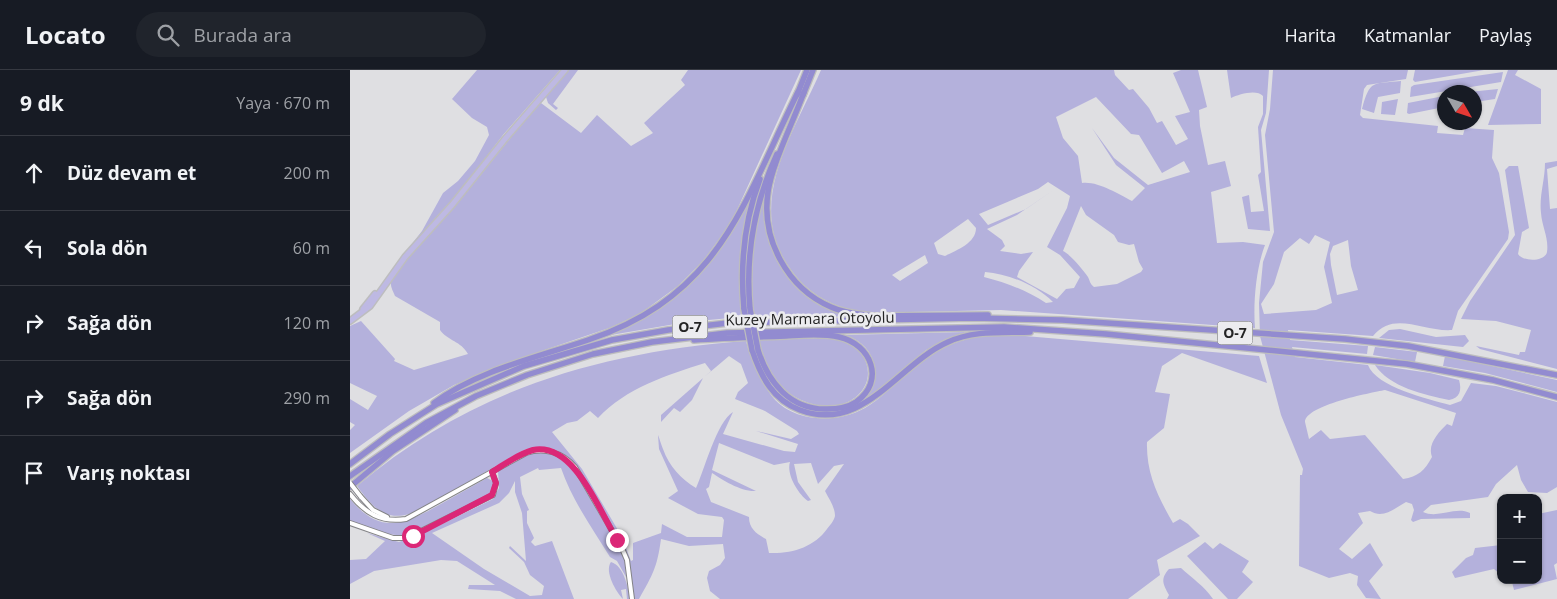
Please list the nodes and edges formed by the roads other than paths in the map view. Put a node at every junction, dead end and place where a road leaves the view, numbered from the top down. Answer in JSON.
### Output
{"nodes":[{"id":1,"x":560,"y":70,"type":"edge"},
{"id":2,"x":565,"y":70,"type":"edge"},
{"id":3,"x":807,"y":70,"type":"edge"},
{"id":4,"x":813,"y":70,"type":"edge"},
{"id":5,"x":801,"y":92,"type":"junction"},
{"id":6,"x":350,"y":318,"type":"edge"},
{"id":7,"x":1013,"y":318,"type":"junction"},
{"id":8,"x":1062,"y":331,"type":"junction"},
{"id":9,"x":652,"y":342,"type":"junction"},
{"id":10,"x":755,"y":350,"type":"junction"},
{"id":11,"x":1557,"y":375,"type":"edge"},
{"id":12,"x":476,"y":396,"type":"junction"},
{"id":13,"x":1557,"y":397,"type":"edge"},
{"id":14,"x":415,"y":418,"type":"junction"},
{"id":15,"x":350,"y":464,"type":"edge"},
{"id":16,"x":492,"y":472,"type":"junction"},
{"id":17,"x":350,"y":476,"type":"edge"},
{"id":18,"x":350,"y":485,"type":"edge"},
{"id":19,"x":350,"y":494,"type":"edge"},
{"id":20,"x":393,"y":520,"type":"junction"},
{"id":21,"x":350,"y":523,"type":"edge"},
{"id":22,"x":632,"y":599,"type":"edge"}],
"edges":[{"from":1,"to":6,"type":"main road"},
{"from":2,"to":6,"type":"main road"},
{"from":3,"to":5,"type":"highway"},
{"from":4,"to":5,"type":"highway"},
{"from":5,"to":7,"type":"highway"},
{"from":5,"to":10,"type":"highway","bridge":true},
{"from":5,"to":14,"type":"highway"},
{"from":7,"to":11,"type":"highway","name":"Kuzey Marmara Otoyolu","number":"O-7"},
{"from":7,"to":14,"type":"highway","name":"Kuzey Marmara Otoyolu","number":"O-7"},
{"from":8,"to":9,"type":"highway","name":"Kuzey Marmara Otoyolu","number":"O-7"},
{"from":8,"to":10,"type":"highway"},
{"from":8,"to":13,"type":"highway","number":"O-7"},
{"from":9,"to":10,"type":"highway"},
{"from":9,"to":12,"type":"highway","name":"Kuzey Marmara Otoyolu","number":"O-7"},
{"from":12,"to":17,"type":"highway","name":"Kuzey Marmara Otoyolu","number":"O-7"},
{"from":12,"to":18,"type":"highway","number":"O-7"},
{"from":14,"to":15,"type":"highway","name":"Kuzey Marmara Otoyolu","number":"O-7"},
{"from":16,"to":20,"type":"street"},
{"from":16,"to":21,"type":"street"},
{"from":16,"to":22,"type":"street"},
{"from":18,"to":20,"type":"street","bridge":true},
{"from":19,"to":20,"type":"street"}]}
